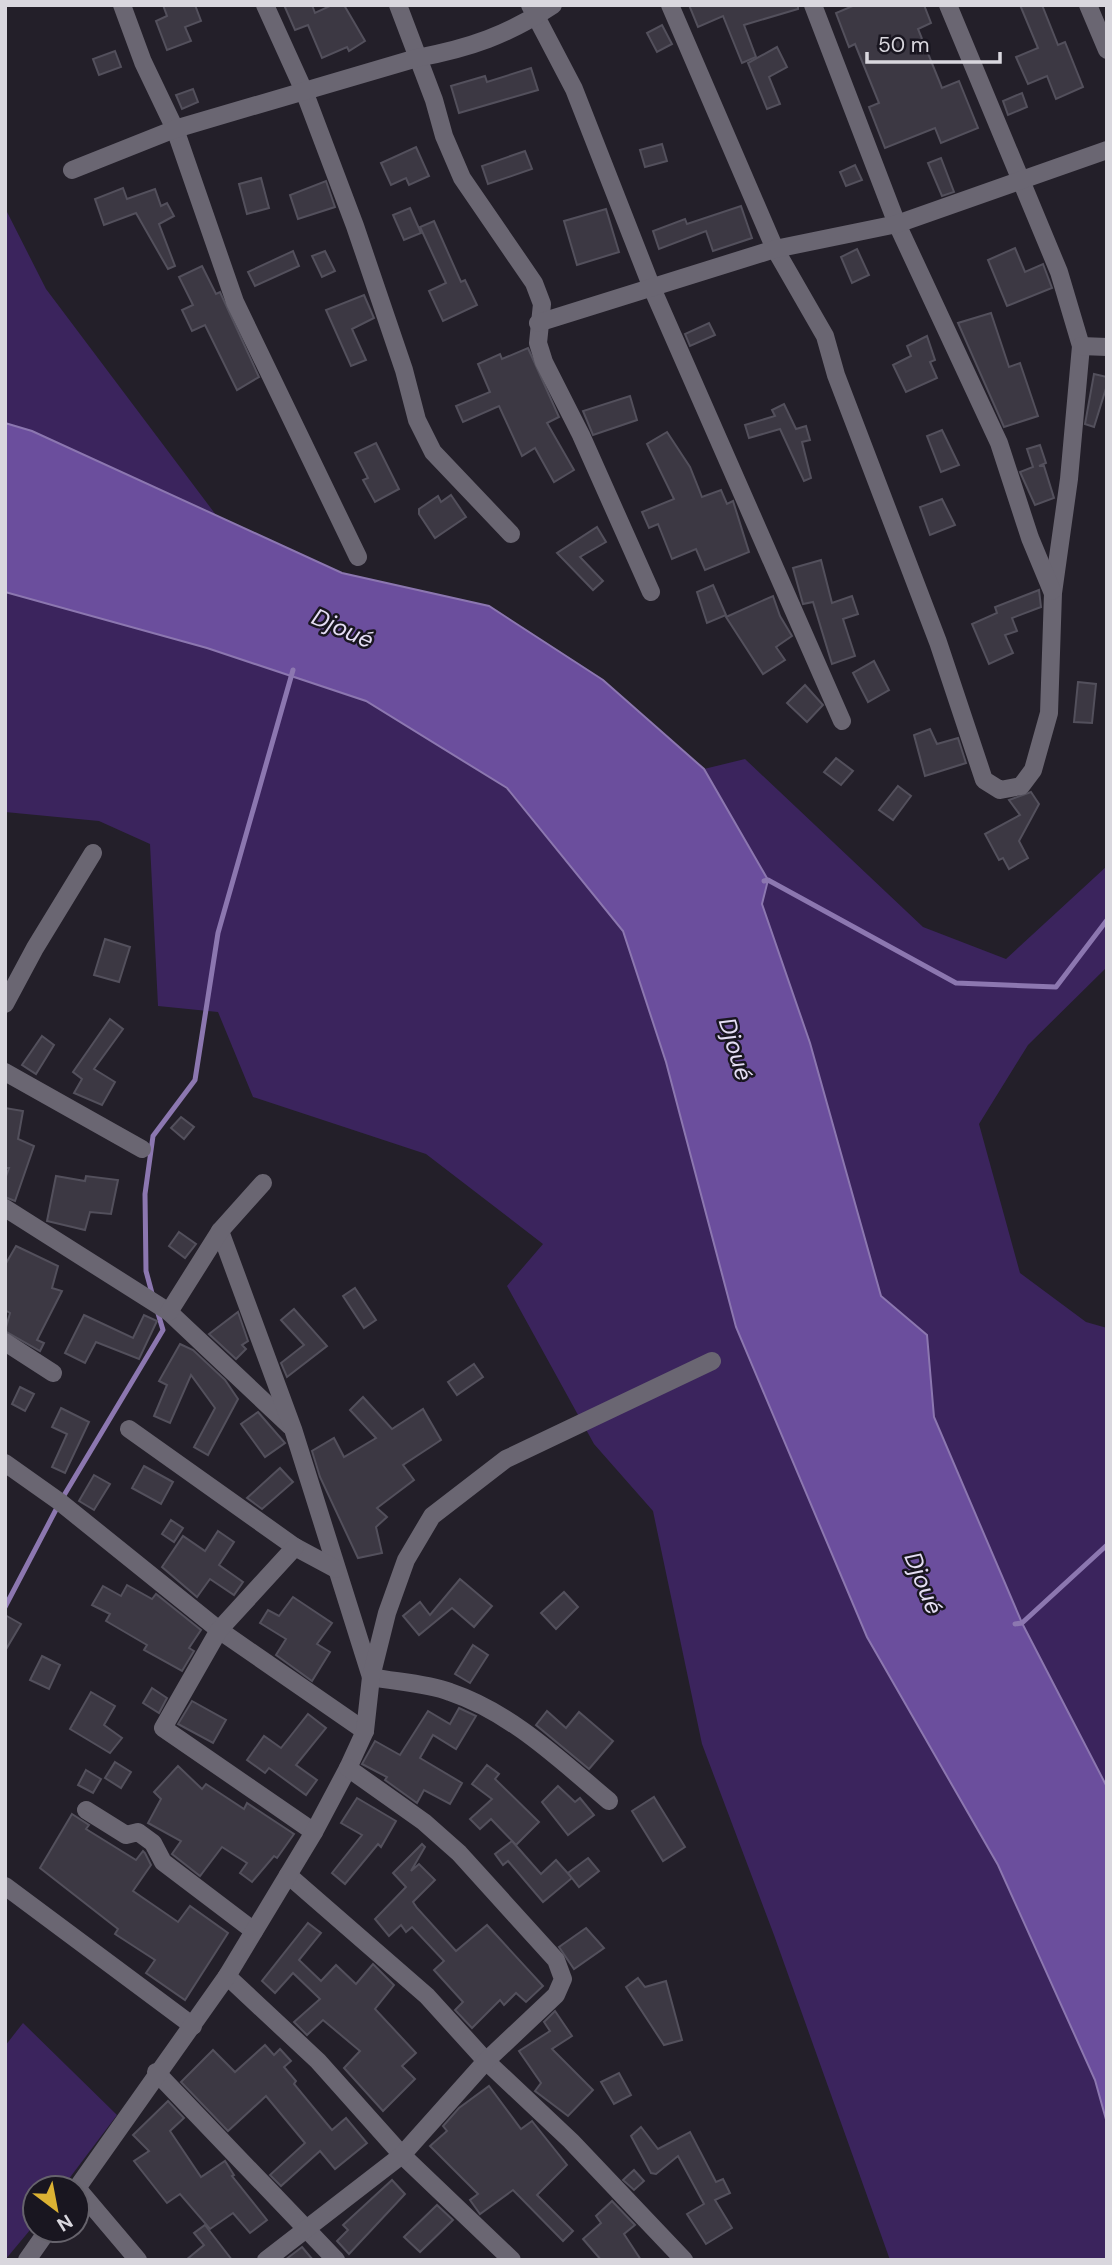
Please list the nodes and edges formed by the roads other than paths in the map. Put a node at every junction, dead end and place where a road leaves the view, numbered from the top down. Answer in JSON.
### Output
{"nodes":[{"id":1,"x":121,"y":5,"type":"edge"},
{"id":2,"x":265,"y":5,"type":"edge"},
{"id":3,"x":398,"y":5,"type":"edge"},
{"id":4,"x":553,"y":5,"type":"edge"},
{"id":5,"x":670,"y":5,"type":"edge"},
{"id":6,"x":813,"y":5,"type":"edge"},
{"id":7,"x":948,"y":5,"type":"edge"},
{"id":8,"x":1088,"y":5,"type":"edge"},
{"id":9,"x":533,"y":11,"type":"edge"},
{"id":10,"x":1107,"y":50,"type":"edge"},
{"id":11,"x":417,"y":58,"type":"junction"},
{"id":12,"x":304,"y":91,"type":"junction"},
{"id":13,"x":175,"y":129,"type":"junction"},
{"id":14,"x":1107,"y":150,"type":"edge"},
{"id":15,"x":72,"y":170,"type":"dead end"},
{"id":16,"x":1023,"y":180,"type":"junction"},
{"id":17,"x":897,"y":224,"type":"junction"},
{"id":18,"x":775,"y":248,"type":"junction"},
{"id":19,"x":652,"y":288,"type":"junction"},
{"id":20,"x":538,"y":323,"type":"junction"},
{"id":21,"x":1081,"y":346,"type":"junction"},
{"id":22,"x":1107,"y":347,"type":"edge"},
{"id":23,"x":512,"y":534,"type":"dead end"},
{"id":24,"x":358,"y":557,"type":"dead end"},
{"id":25,"x":651,"y":592,"type":"dead end"},
{"id":26,"x":1053,"y":593,"type":"junction"},
{"id":27,"x":842,"y":721,"type":"dead end"},
{"id":28,"x":93,"y":853,"type":"dead end"},
{"id":29,"x":5,"y":1004,"type":"edge"},
{"id":30,"x":5,"y":1072,"type":"edge"},
{"id":31,"x":142,"y":1149,"type":"dead end"},
{"id":32,"x":263,"y":1183,"type":"dead end"},
{"id":33,"x":5,"y":1208,"type":"edge"},
{"id":34,"x":220,"y":1231,"type":"junction"},
{"id":35,"x":169,"y":1312,"type":"junction"},
{"id":36,"x":5,"y":1342,"type":"edge"},
{"id":37,"x":712,"y":1361,"type":"dead end"},
{"id":38,"x":53,"y":1373,"type":"dead end"},
{"id":39,"x":129,"y":1429,"type":"dead end"},
{"id":40,"x":293,"y":1429,"type":"junction"},
{"id":41,"x":5,"y":1463,"type":"edge"},
{"id":42,"x":295,"y":1547,"type":"junction"},
{"id":43,"x":335,"y":1569,"type":"junction"},
{"id":44,"x":219,"y":1630,"type":"junction"},
{"id":45,"x":371,"y":1677,"type":"junction"},
{"id":46,"x":365,"y":1731,"type":"junction"},
{"id":47,"x":348,"y":1769,"type":"junction"},
{"id":48,"x":609,"y":1801,"type":"dead end"},
{"id":49,"x":86,"y":1810,"type":"dead end"},
{"id":50,"x":314,"y":1832,"type":"junction"},
{"id":51,"x":288,"y":1875,"type":"junction"},
{"id":52,"x":5,"y":1886,"type":"edge"},
{"id":53,"x":254,"y":1931,"type":"junction"},
{"id":54,"x":227,"y":1976,"type":"junction"},
{"id":55,"x":193,"y":2026,"type":"junction"},
{"id":56,"x":486,"y":2061,"type":"junction"},
{"id":57,"x":156,"y":2072,"type":"junction"},
{"id":58,"x":402,"y":2155,"type":"junction"},
{"id":59,"x":87,"y":2174,"type":"edge"},
{"id":60,"x":91,"y":2205,"type":"edge"},
{"id":61,"x":305,"y":2228,"type":"junction"},
{"id":62,"x":38,"y":2244,"type":"edge"},
{"id":63,"x":27,"y":2260,"type":"edge"},
{"id":64,"x":138,"y":2260,"type":"edge"},
{"id":65,"x":265,"y":2260,"type":"edge"},
{"id":66,"x":336,"y":2260,"type":"edge"},
{"id":67,"x":512,"y":2260,"type":"edge"},
{"id":68,"x":684,"y":2260,"type":"edge"}],
"edges":[{"from":1,"to":13,"type":"street"},
{"from":2,"to":12,"type":"street"},
{"from":3,"to":11,"type":"street"},
{"from":4,"to":9,"type":"street"},
{"from":5,"to":18,"type":"street"},
{"from":6,"to":17,"type":"street"},
{"from":7,"to":16,"type":"street"},
{"from":8,"to":10,"type":"street"},
{"from":9,"to":11,"type":"street"},
{"from":9,"to":19,"type":"street"},
{"from":11,"to":12,"type":"street"},
{"from":11,"to":20,"type":"street"},
{"from":12,"to":13,"type":"street"},
{"from":12,"to":23,"type":"street"},
{"from":13,"to":15,"type":"street"},
{"from":13,"to":24,"type":"street"},
{"from":14,"to":16,"type":"street"},
{"from":16,"to":17,"type":"street"},
{"from":16,"to":21,"type":"street"},
{"from":17,"to":18,"type":"street"},
{"from":17,"to":26,"type":"street"},
{"from":18,"to":19,"type":"street"},
{"from":18,"to":26,"type":"street"},
{"from":19,"to":20,"type":"street"},
{"from":19,"to":27,"type":"street"},
{"from":20,"to":25,"type":"street"},
{"from":21,"to":22,"type":"street"},
{"from":21,"to":26,"type":"street"},
{"from":28,"to":29,"type":"street"},
{"from":30,"to":31,"type":"street"},
{"from":32,"to":34,"type":"street"},
{"from":33,"to":35,"type":"street"},
{"from":34,"to":35,"type":"street"},
{"from":34,"to":40,"type":"street"},
{"from":35,"to":40,"type":"street"},
{"from":36,"to":38,"type":"street"},
{"from":37,"to":45,"type":"street"},
{"from":39,"to":42,"type":"street"},
{"from":40,"to":43,"type":"street"},
{"from":41,"to":44,"type":"street"},
{"from":42,"to":43,"type":"street"},
{"from":42,"to":44,"type":"street"},
{"from":43,"to":45,"type":"street"},
{"from":44,"to":46,"type":"street"},
{"from":44,"to":50,"type":"street"},
{"from":45,"to":46,"type":"street"},
{"from":45,"to":48,"type":"street"},
{"from":46,"to":47,"type":"street"},
{"from":47,"to":50,"type":"street"},
{"from":47,"to":56,"type":"street"},
{"from":49,"to":53,"type":"street"},
{"from":50,"to":51,"type":"street"},
{"from":51,"to":53,"type":"street"},
{"from":51,"to":56,"type":"street"},
{"from":52,"to":55,"type":"street"},
{"from":53,"to":54,"type":"street"},
{"from":54,"to":55,"type":"street"},
{"from":54,"to":58,"type":"street"},
{"from":55,"to":57,"type":"street"},
{"from":56,"to":58,"type":"street"},
{"from":56,"to":68,"type":"street"},
{"from":57,"to":59,"type":"street"},
{"from":57,"to":61,"type":"street"},
{"from":58,"to":61,"type":"street"},
{"from":58,"to":67,"type":"street"},
{"from":60,"to":64,"type":"street"},
{"from":61,"to":65,"type":"street"},
{"from":61,"to":66,"type":"street"},
{"from":62,"to":63,"type":"street"}]}
